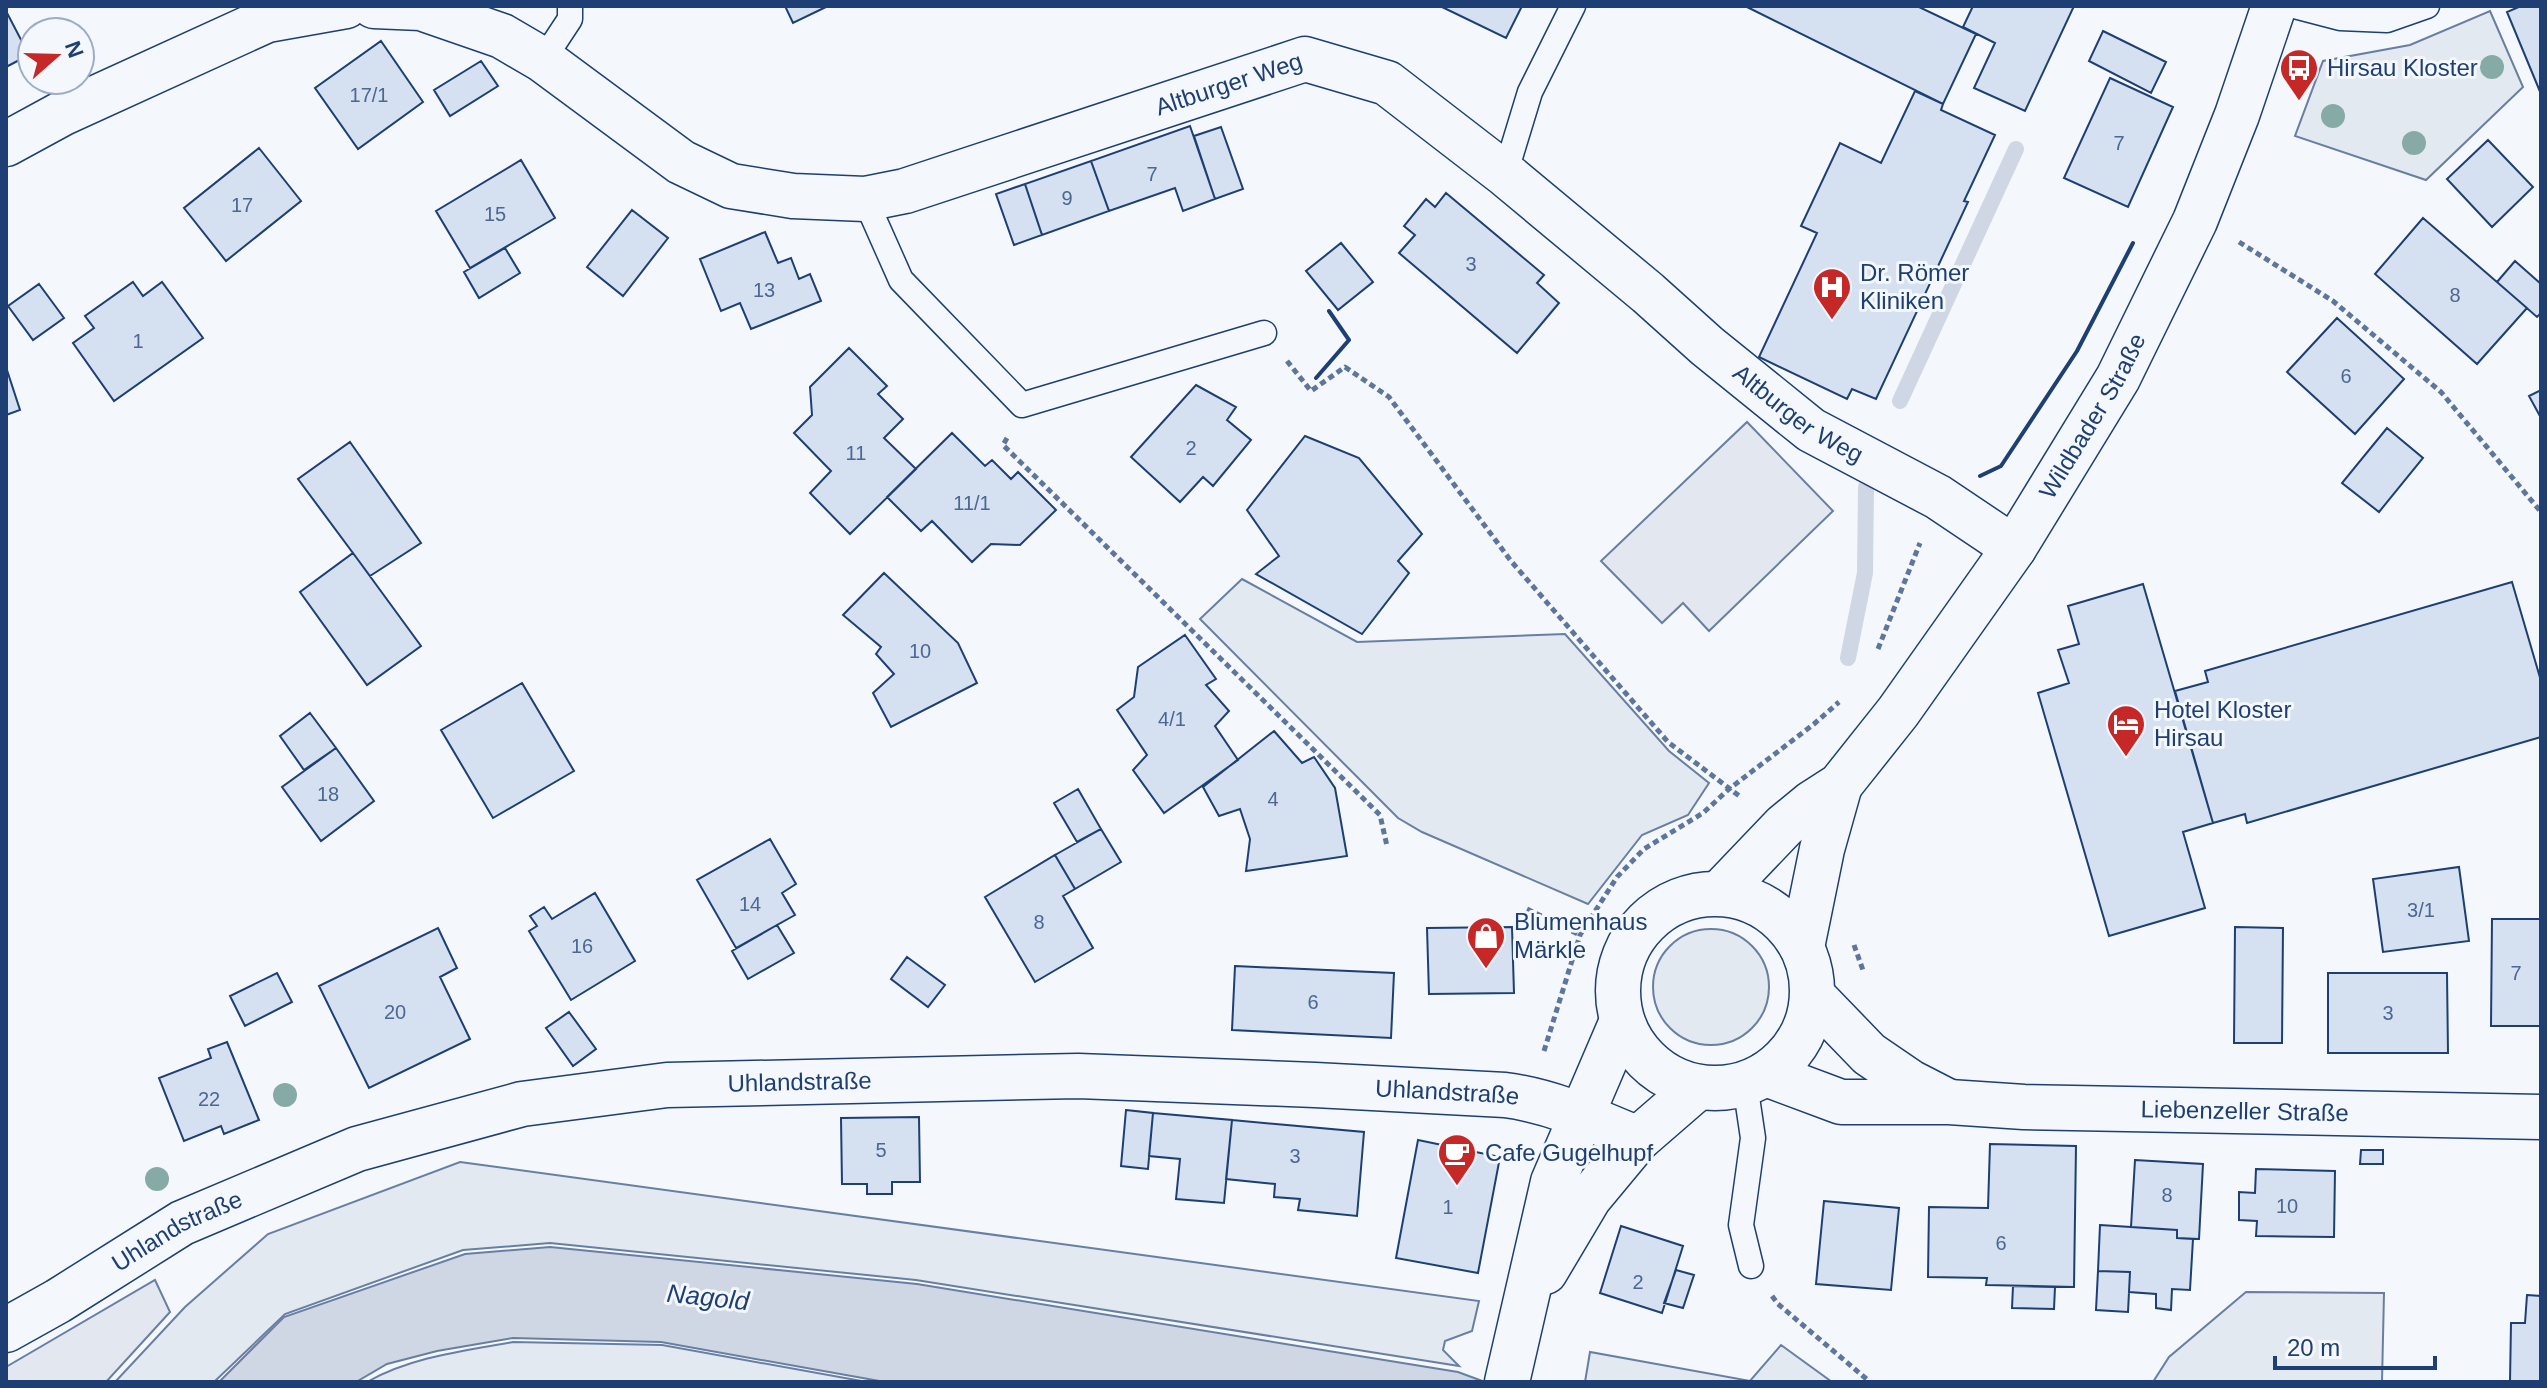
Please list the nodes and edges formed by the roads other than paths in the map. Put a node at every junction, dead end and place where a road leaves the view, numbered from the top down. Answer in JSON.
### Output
{"nodes":[{"id":1,"x":346,"y":6,"type":"edge"},
{"id":2,"x":374,"y":6,"type":"edge"},
{"id":3,"x":570,"y":6,"type":"edge"},
{"id":4,"x":1573,"y":6,"type":"edge"},
{"id":5,"x":2274,"y":6,"type":"edge"},
{"id":6,"x":2294,"y":6,"type":"edge"},
{"id":7,"x":2427,"y":6,"type":"edge"},
{"id":8,"x":543,"y":60,"type":"junction"},
{"id":9,"x":6,"y":144,"type":"edge"},
{"id":10,"x":1505,"y":174,"type":"junction"},
{"id":11,"x":865,"y":199,"type":"junction"},
{"id":12,"x":1264,"y":333,"type":"road end"},
{"id":13,"x":2014,"y":548,"type":"junction"},
{"id":14,"x":1840,"y":785,"type":"junction"},
{"id":15,"x":1720,"y":893,"type":"junction"},
{"id":16,"x":1802,"y":947,"type":"junction"},
{"id":17,"x":1813,"y":996,"type":"junction"},
{"id":18,"x":1622,"y":1021,"type":"junction"},
{"id":19,"x":1755,"y":1079,"type":"junction"},
{"id":20,"x":1698,"y":1087,"type":"junction"},
{"id":21,"x":1949,"y":1102,"type":"junction"},
{"id":22,"x":1582,"y":1116,"type":"junction"},
{"id":23,"x":2541,"y":1117,"type":"edge"},
{"id":24,"x":1638,"y":1139,"type":"junction"},
{"id":25,"x":1751,"y":1266,"type":"road end"},
{"id":26,"x":1526,"y":1305,"type":"junction"},
{"id":27,"x":6,"y":1330,"type":"edge"},
{"id":28,"x":1507,"y":1382,"type":"edge"}],
"edges":[{"from":1,"to":9,"type":"street"},
{"from":2,"to":8,"type":"street","name":"Altburger Weg"},
{"from":3,"to":8,"type":"lane"},
{"from":4,"to":10,"type":"lane"},
{"from":5,"to":13,"type":"street","name":"Wildbader Straße"},
{"from":6,"to":7,"type":"lane"},
{"from":8,"to":11,"type":"street","name":"Altburger Weg"},
{"from":10,"to":11,"type":"street","name":"Altburger Weg"},
{"from":10,"to":13,"type":"street","name":"Altburger Weg"},
{"from":11,"to":12,"type":"lane"},
{"from":13,"to":14,"type":"street","name":"Wildbader Straße"},
{"from":14,"to":15,"type":"street","name":"Wildbader Straße"},
{"from":14,"to":16,"type":"street","name":"Wildbader Straße"},
{"from":15,"to":16,"type":"street"},
{"from":15,"to":18,"type":"street"},
{"from":16,"to":17,"type":"street"},
{"from":17,"to":19,"type":"street"},
{"from":17,"to":21,"type":"street","name":"Liebenzeller Straße"},
{"from":18,"to":20,"type":"street"},
{"from":18,"to":22,"type":"street"},
{"from":19,"to":20,"type":"street"},
{"from":19,"to":21,"type":"street","name":"Liebenzeller Straße"},
{"from":19,"to":25,"type":"lane"},
{"from":20,"to":24,"type":"street"},
{"from":21,"to":23,"type":"street","name":"Liebenzeller Straße"},
{"from":22,"to":24,"type":"street","name":"Uhlandstraße"},
{"from":22,"to":26,"type":"street"},
{"from":22,"to":27,"type":"street","name":"Uhlandstraße"},
{"from":24,"to":26,"type":"street"},
{"from":26,"to":28,"type":"street"}]}
